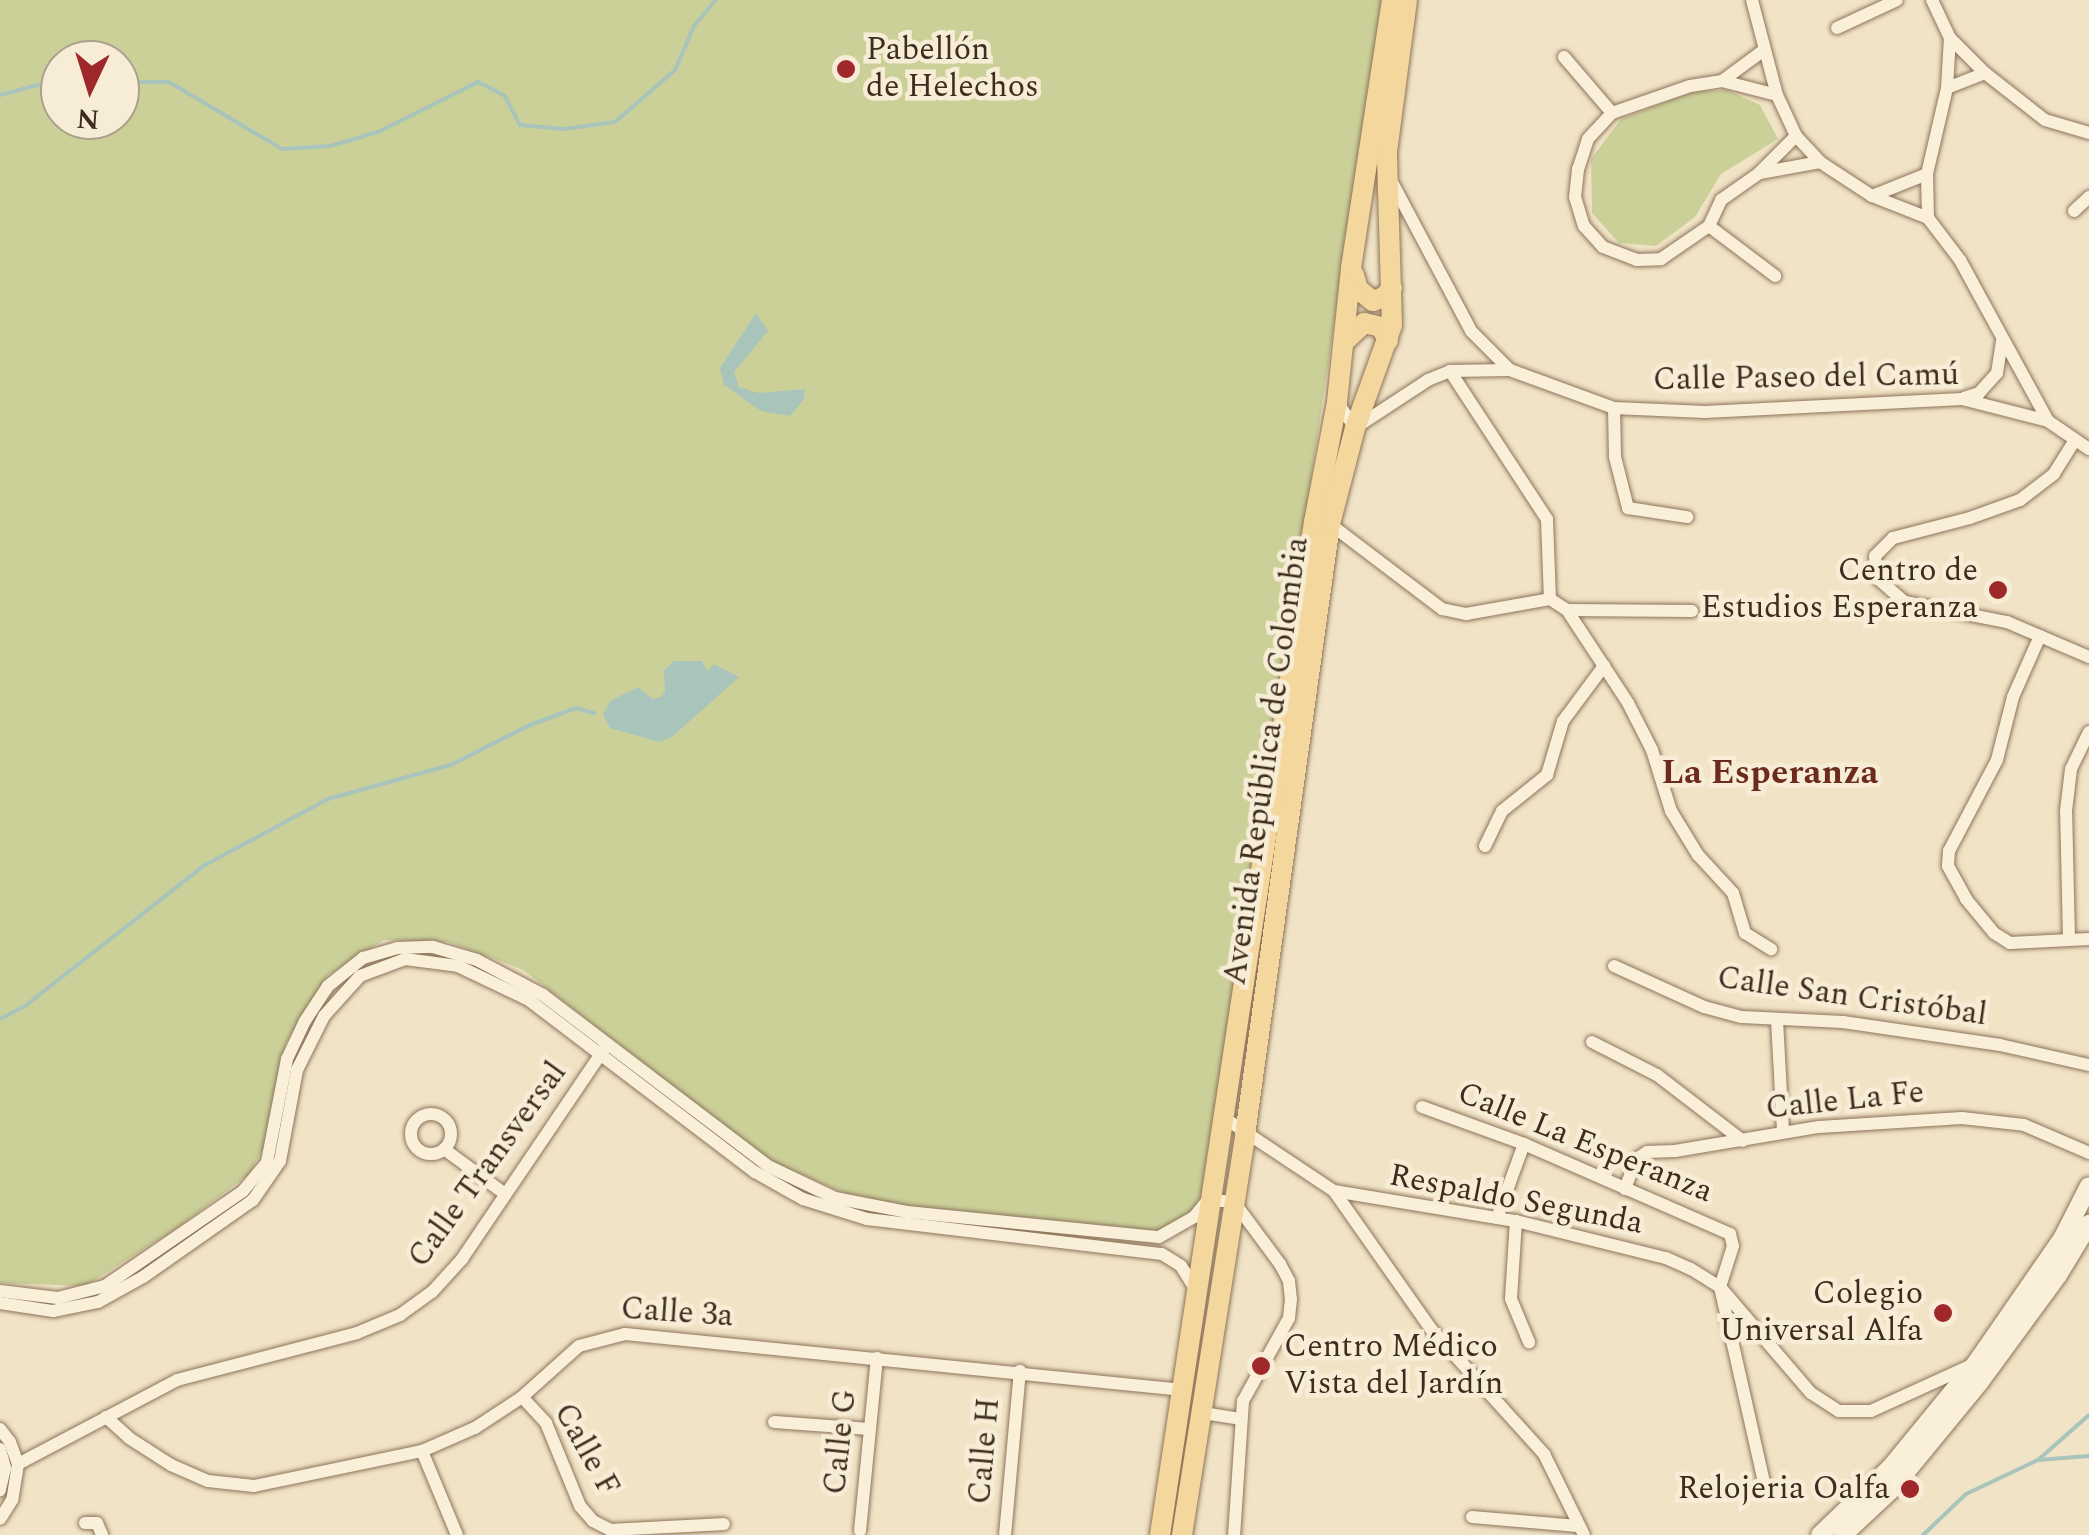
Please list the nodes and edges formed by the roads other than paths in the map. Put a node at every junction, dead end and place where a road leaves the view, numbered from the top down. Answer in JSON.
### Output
{"nodes":[{"id":1,"x":1392,"y":0,"type":"edge"},
{"id":2,"x":1407,"y":0,"type":"edge"},
{"id":3,"x":1752,"y":0,"type":"edge"},
{"id":4,"x":1897,"y":0,"type":"edge"},
{"id":5,"x":1932,"y":0,"type":"edge"},
{"id":6,"x":1837,"y":28,"type":"dead end"},
{"id":7,"x":1950,"y":38,"type":"junction"},
{"id":8,"x":1764,"y":50,"type":"junction"},
{"id":9,"x":1564,"y":57,"type":"dead end"},
{"id":10,"x":1986,"y":73,"type":"junction"},
{"id":11,"x":1722,"y":81,"type":"junction"},
{"id":12,"x":1947,"y":88,"type":"junction"},
{"id":13,"x":1777,"y":95,"type":"junction"},
{"id":14,"x":1612,"y":112,"type":"junction"},
{"id":15,"x":2089,"y":133,"type":"edge"},
{"id":16,"x":1796,"y":136,"type":"junction"},
{"id":17,"x":1820,"y":162,"type":"junction"},
{"id":18,"x":1758,"y":174,"type":"junction"},
{"id":19,"x":1927,"y":174,"type":"junction"},
{"id":20,"x":1388,"y":175,"type":"junction"},
{"id":21,"x":1872,"y":196,"type":"junction"},
{"id":22,"x":2089,"y":197,"type":"edge"},
{"id":23,"x":2074,"y":211,"type":"dead end"},
{"id":24,"x":1928,"y":218,"type":"junction"},
{"id":25,"x":1709,"y":226,"type":"junction"},
{"id":26,"x":1352,"y":268,"type":"junction"},
{"id":27,"x":1776,"y":276,"type":"dead end"},
{"id":28,"x":1392,"y":288,"type":"junction"},
{"id":29,"x":1346,"y":340,"type":"junction"},
{"id":30,"x":1388,"y":340,"type":"junction"},
{"id":31,"x":2002,"y":340,"type":"junction"},
{"id":32,"x":1510,"y":370,"type":"junction"},
{"id":33,"x":1450,"y":372,"type":"junction"},
{"id":34,"x":1962,"y":399,"type":"junction"},
{"id":35,"x":1337,"y":402,"type":"junction"},
{"id":36,"x":1614,"y":408,"type":"junction"},
{"id":37,"x":2048,"y":421,"type":"junction"},
{"id":38,"x":1355,"y":428,"type":"junction"},
{"id":39,"x":2075,"y":440,"type":"junction"},
{"id":40,"x":2089,"y":449,"type":"edge"},
{"id":41,"x":1687,"y":516,"type":"dead end"},
{"id":42,"x":1330,"y":524,"type":"junction"},
{"id":43,"x":1550,"y":598,"type":"junction"},
{"id":44,"x":1567,"y":610,"type":"junction"},
{"id":45,"x":1692,"y":611,"type":"dead end"},
{"id":46,"x":2040,"y":636,"type":"junction"},
{"id":47,"x":2089,"y":657,"type":"edge"},
{"id":48,"x":1604,"y":666,"type":"junction"},
{"id":49,"x":2089,"y":732,"type":"edge"},
{"id":50,"x":1485,"y":846,"type":"dead end"},
{"id":51,"x":2069,"y":939,"type":"junction"},
{"id":52,"x":2089,"y":939,"type":"edge"},
{"id":53,"x":1771,"y":949,"type":"dead end"},
{"id":54,"x":1614,"y":966,"type":"dead end"},
{"id":55,"x":1776,"y":1020,"type":"junction"},
{"id":56,"x":1592,"y":1042,"type":"dead end"},
{"id":57,"x":605,"y":1047,"type":"junction"},
{"id":58,"x":2089,"y":1065,"type":"edge"},
{"id":59,"x":1422,"y":1107,"type":"dead end"},
{"id":60,"x":1222,"y":1117,"type":"junction"},
{"id":61,"x":1783,"y":1132,"type":"junction"},
{"id":62,"x":1246,"y":1135,"type":"junction"},
{"id":63,"x":1743,"y":1141,"type":"junction"},
{"id":64,"x":1524,"y":1144,"type":"junction"},
{"id":65,"x":444,"y":1149,"type":"dead end"},
{"id":66,"x":2089,"y":1152,"type":"edge"},
{"id":67,"x":2089,"y":1186,"type":"edge"},
{"id":68,"x":1625,"y":1189,"type":"junction"},
{"id":69,"x":1334,"y":1191,"type":"junction"},
{"id":70,"x":504,"y":1194,"type":"junction"},
{"id":71,"x":248,"y":1195,"type":"junction"},
{"id":72,"x":1210,"y":1199,"type":"junction"},
{"id":73,"x":1234,"y":1202,"type":"junction"},
{"id":74,"x":1497,"y":1218,"type":"junction"},
{"id":75,"x":1516,"y":1222,"type":"junction"},
{"id":76,"x":2089,"y":1224,"type":"edge"},
{"id":77,"x":1016,"y":1230,"type":"junction"},
{"id":78,"x":1720,"y":1287,"type":"junction"},
{"id":79,"x":0,"y":1290,"type":"edge"},
{"id":80,"x":0,"y":1303,"type":"edge"},
{"id":81,"x":1196,"y":1304,"type":"junction"},
{"id":82,"x":1217,"y":1318,"type":"junction"},
{"id":83,"x":1529,"y":1342,"type":"dead end"},
{"id":84,"x":877,"y":1358,"type":"junction"},
{"id":85,"x":1976,"y":1363,"type":"junction"},
{"id":86,"x":1020,"y":1372,"type":"junction"},
{"id":87,"x":1182,"y":1390,"type":"junction"},
{"id":88,"x":522,"y":1397,"type":"junction"},
{"id":89,"x":1203,"y":1413,"type":"junction"},
{"id":90,"x":106,"y":1416,"type":"junction"},
{"id":91,"x":1239,"y":1419,"type":"junction"},
{"id":92,"x":774,"y":1422,"type":"dead end"},
{"id":93,"x":870,"y":1429,"type":"junction"},
{"id":94,"x":2,"y":1432,"type":"edge"},
{"id":95,"x":0,"y":1449,"type":"edge"},
{"id":96,"x":422,"y":1451,"type":"junction"},
{"id":97,"x":18,"y":1464,"type":"junction"},
{"id":98,"x":1765,"y":1487,"type":"dead end"},
{"id":99,"x":0,"y":1490,"type":"edge"},
{"id":100,"x":1472,"y":1518,"type":"dead end"},
{"id":101,"x":0,"y":1519,"type":"edge"},
{"id":102,"x":85,"y":1523,"type":"dead end"},
{"id":103,"x":724,"y":1524,"type":"dead end"},
{"id":104,"x":1581,"y":1530,"type":"edge"},
{"id":105,"x":860,"y":1531,"type":"dead end"},
{"id":106,"x":102,"y":1535,"type":"edge"},
{"id":107,"x":456,"y":1535,"type":"edge"},
{"id":108,"x":1004,"y":1535,"type":"edge"},
{"id":109,"x":1160,"y":1535,"type":"edge"},
{"id":110,"x":1182,"y":1535,"type":"edge"},
{"id":111,"x":1234,"y":1535,"type":"edge"},
{"id":112,"x":1820,"y":1535,"type":"edge"},
{"id":113,"x":1842,"y":1535,"type":"edge"}],
"edges":[{"from":1,"to":26,"type":"main road","name":"Avenida República de Colombia"},
{"from":2,"to":20,"type":"main road","name":"Avenida República de Colombia"},
{"from":3,"to":8,"type":"street"},
{"from":4,"to":6,"type":"street"},
{"from":5,"to":7,"type":"street"},
{"from":7,"to":10,"type":"street"},
{"from":7,"to":12,"type":"street"},
{"from":8,"to":11,"type":"street"},
{"from":8,"to":13,"type":"street"},
{"from":9,"to":14,"type":"street"},
{"from":10,"to":12,"type":"street"},
{"from":10,"to":15,"type":"street"},
{"from":11,"to":13,"type":"street"},
{"from":11,"to":14,"type":"street"},
{"from":12,"to":19,"type":"street"},
{"from":13,"to":16,"type":"street"},
{"from":14,"to":25,"type":"street"},
{"from":16,"to":17,"type":"street"},
{"from":16,"to":18,"type":"street"},
{"from":17,"to":18,"type":"street"},
{"from":17,"to":21,"type":"street"},
{"from":18,"to":25,"type":"street"},
{"from":19,"to":21,"type":"street"},
{"from":19,"to":24,"type":"street"},
{"from":20,"to":28,"type":"main road","name":"Avenida República de Colombia"},
{"from":20,"to":32,"type":"street"},
{"from":21,"to":24,"type":"street"},
{"from":22,"to":23,"type":"street"},
{"from":24,"to":31,"type":"street"},
{"from":25,"to":27,"type":"street"},
{"from":26,"to":28,"type":"main road"},
{"from":26,"to":29,"type":"main road","name":"Avenida República de Colombia"},
{"from":28,"to":30,"type":"main road","name":"Avenida República de Colombia"},
{"from":29,"to":30,"type":"main road"},
{"from":29,"to":35,"type":"main road","name":"Avenida República de Colombia"},
{"from":30,"to":38,"type":"main road","name":"Avenida República de Colombia"},
{"from":31,"to":34,"type":"street"},
{"from":31,"to":37,"type":"street"},
{"from":32,"to":33,"type":"street","name":"Calle Paseo del Camú"},
{"from":32,"to":36,"type":"street","name":"Calle Paseo del Camú"},
{"from":33,"to":38,"type":"street","name":"Calle Paseo del Camú"},
{"from":33,"to":43,"type":"street"},
{"from":34,"to":36,"type":"street","name":"Calle Paseo del Camú"},
{"from":34,"to":37,"type":"street","name":"Calle Paseo del Camú"},
{"from":35,"to":38,"type":"street"},
{"from":35,"to":60,"type":"main road","name":"Avenida República de Colombia"},
{"from":36,"to":41,"type":"street"},
{"from":37,"to":39,"type":"street","name":"Calle Paseo del Camú"},
{"from":38,"to":42,"type":"main road","name":"Avenida República de Colombia"},
{"from":39,"to":40,"type":"street","name":"Calle Paseo del Camú"},
{"from":39,"to":46,"type":"street"},
{"from":42,"to":43,"type":"street"},
{"from":42,"to":62,"type":"main road","name":"Avenida República de Colombia"},
{"from":43,"to":44,"type":"street"},
{"from":44,"to":45,"type":"street"},
{"from":44,"to":48,"type":"street"},
{"from":46,"to":47,"type":"street"},
{"from":46,"to":51,"type":"street"},
{"from":48,"to":50,"type":"street"},
{"from":48,"to":53,"type":"street"},
{"from":49,"to":51,"type":"street"},
{"from":51,"to":52,"type":"street"},
{"from":54,"to":55,"type":"street","name":"Calle San Cristóbal"},
{"from":55,"to":58,"type":"street","name":"Calle San Cristóbal"},
{"from":55,"to":61,"type":"street"},
{"from":56,"to":63,"type":"street"},
{"from":57,"to":70,"type":"street","name":"Calle Transversal"},
{"from":57,"to":71,"type":"street"},
{"from":57,"to":77,"type":"street"},
{"from":59,"to":64,"type":"street","name":"Calle La Esperanza"},
{"from":60,"to":62,"type":"street"},
{"from":60,"to":72,"type":"main road","name":"Avenida República de Colombia"},
{"from":61,"to":63,"type":"street","name":"Calle La Fe"},
{"from":61,"to":66,"type":"street","name":"Calle La Fe"},
{"from":62,"to":69,"type":"street"},
{"from":62,"to":73,"type":"main road","name":"Avenida República de Colombia"},
{"from":63,"to":68,"type":"street","name":"Calle La Fe"},
{"from":64,"to":68,"type":"street","name":"Calle La Esperanza"},
{"from":64,"to":74,"type":"street"},
{"from":65,"to":70,"type":"street"},
{"from":67,"to":85,"type":"main road"},
{"from":68,"to":78,"type":"street","name":"Calle La Esperanza"},
{"from":69,"to":74,"type":"street","name":"Respaldo Segunda"},
{"from":69,"to":104,"type":"street"},
{"from":70,"to":90,"type":"street","name":"Calle Transversal"},
{"from":71,"to":79,"type":"street"},
{"from":71,"to":80,"type":"street"},
{"from":72,"to":73,"type":"street"},
{"from":72,"to":77,"type":"street"},
{"from":72,"to":81,"type":"main road","name":"Avenida República de Colombia"},
{"from":73,"to":82,"type":"main road","name":"Avenida República de Colombia"},
{"from":73,"to":91,"type":"street"},
{"from":74,"to":75,"type":"street","name":"Respaldo Segunda"},
{"from":75,"to":78,"type":"street","name":"Respaldo Segunda"},
{"from":75,"to":83,"type":"street"},
{"from":76,"to":113,"type":"main road"},
{"from":77,"to":81,"type":"street"},
{"from":78,"to":85,"type":"street","name":"Respaldo Segunda"},
{"from":78,"to":98,"type":"street"},
{"from":81,"to":82,"type":"street"},
{"from":81,"to":87,"type":"main road","name":"Avenida República de Colombia"},
{"from":82,"to":89,"type":"main road","name":"Avenida República de Colombia"},
{"from":84,"to":86,"type":"street","name":"Calle 3a"},
{"from":84,"to":88,"type":"street","name":"Calle 3a"},
{"from":84,"to":93,"type":"street","name":"Calle G"},
{"from":85,"to":112,"type":"main road"},
{"from":86,"to":87,"type":"street","name":"Calle 3a"},
{"from":86,"to":108,"type":"street","name":"Calle H"},
{"from":87,"to":109,"type":"main road","name":"Avenida República de Colombia"},
{"from":88,"to":96,"type":"street","name":"Calle 3a"},
{"from":88,"to":103,"type":"street","name":"Calle F"},
{"from":89,"to":91,"type":"street"},
{"from":89,"to":110,"type":"main road","name":"Avenida República de Colombia"},
{"from":90,"to":96,"type":"street","name":"Calle 3a"},
{"from":90,"to":97,"type":"street","name":"Calle Transversal"},
{"from":91,"to":111,"type":"street"},
{"from":92,"to":93,"type":"street"},
{"from":93,"to":105,"type":"street","name":"Calle G"},
{"from":94,"to":97,"type":"street"},
{"from":95,"to":99,"type":"street"},
{"from":96,"to":107,"type":"street"},
{"from":97,"to":101,"type":"street"},
{"from":100,"to":104,"type":"street"},
{"from":102,"to":106,"type":"street"}]}
